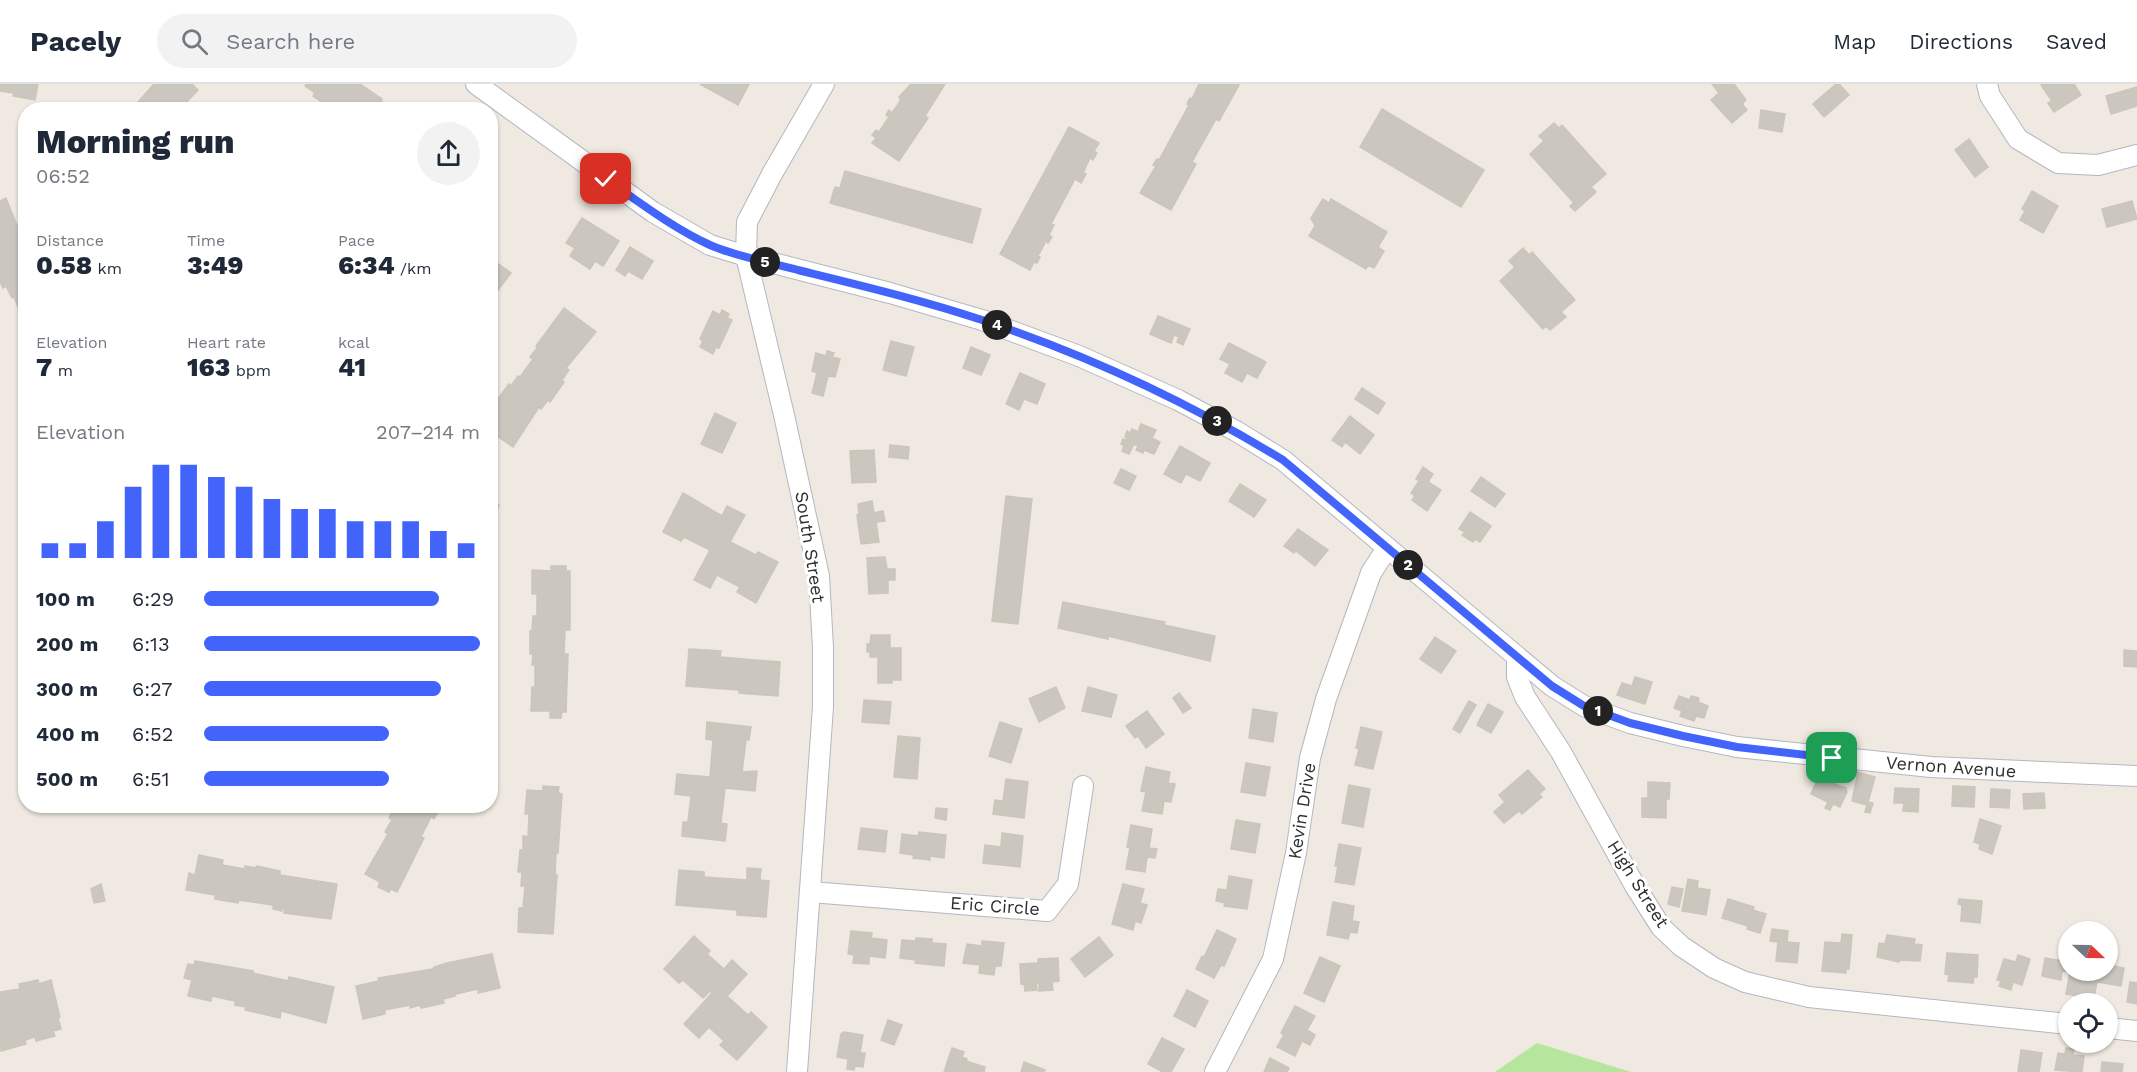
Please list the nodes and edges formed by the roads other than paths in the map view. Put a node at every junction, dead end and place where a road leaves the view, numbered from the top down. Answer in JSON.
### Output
{"nodes":[{"id":1,"x":476,"y":84,"type":"edge"},
{"id":2,"x":824,"y":84,"type":"edge"},
{"id":3,"x":1987,"y":84,"type":"edge"},
{"id":4,"x":2137,"y":155,"type":"edge"},
{"id":5,"x":746,"y":256,"type":"junction"},
{"id":6,"x":1387,"y":548,"type":"junction"},
{"id":7,"x":1517,"y":657,"type":"junction"},
{"id":8,"x":2137,"y":776,"type":"edge"},
{"id":9,"x":1083,"y":786,"type":"dead end"},
{"id":10,"x":811,"y":892,"type":"junction"},
{"id":11,"x":2058,"y":1023,"type":"edge"},
{"id":12,"x":2118,"y":1029,"type":"edge"},
{"id":13,"x":2137,"y":1031,"type":"edge"},
{"id":14,"x":797,"y":1072,"type":"edge"},
{"id":15,"x":1215,"y":1072,"type":"edge"}],
"edges":[{"from":1,"to":5,"type":"street","name":"Vernon Avenue"},
{"from":2,"to":5,"type":"street","name":"South Street"},
{"from":3,"to":4,"type":"street"},
{"from":5,"to":6,"type":"street","name":"Vernon Avenue"},
{"from":5,"to":10,"type":"street","name":"South Street"},
{"from":6,"to":7,"type":"street","name":"Vernon Avenue"},
{"from":6,"to":15,"type":"street","name":"Kevin Drive"},
{"from":7,"to":8,"type":"street","name":"Vernon Avenue"},
{"from":7,"to":11,"type":"street","name":"High Street"},
{"from":9,"to":10,"type":"street","name":"Eric Circle"},
{"from":10,"to":14,"type":"street","name":"South Street"},
{"from":12,"to":13,"type":"street"}]}
